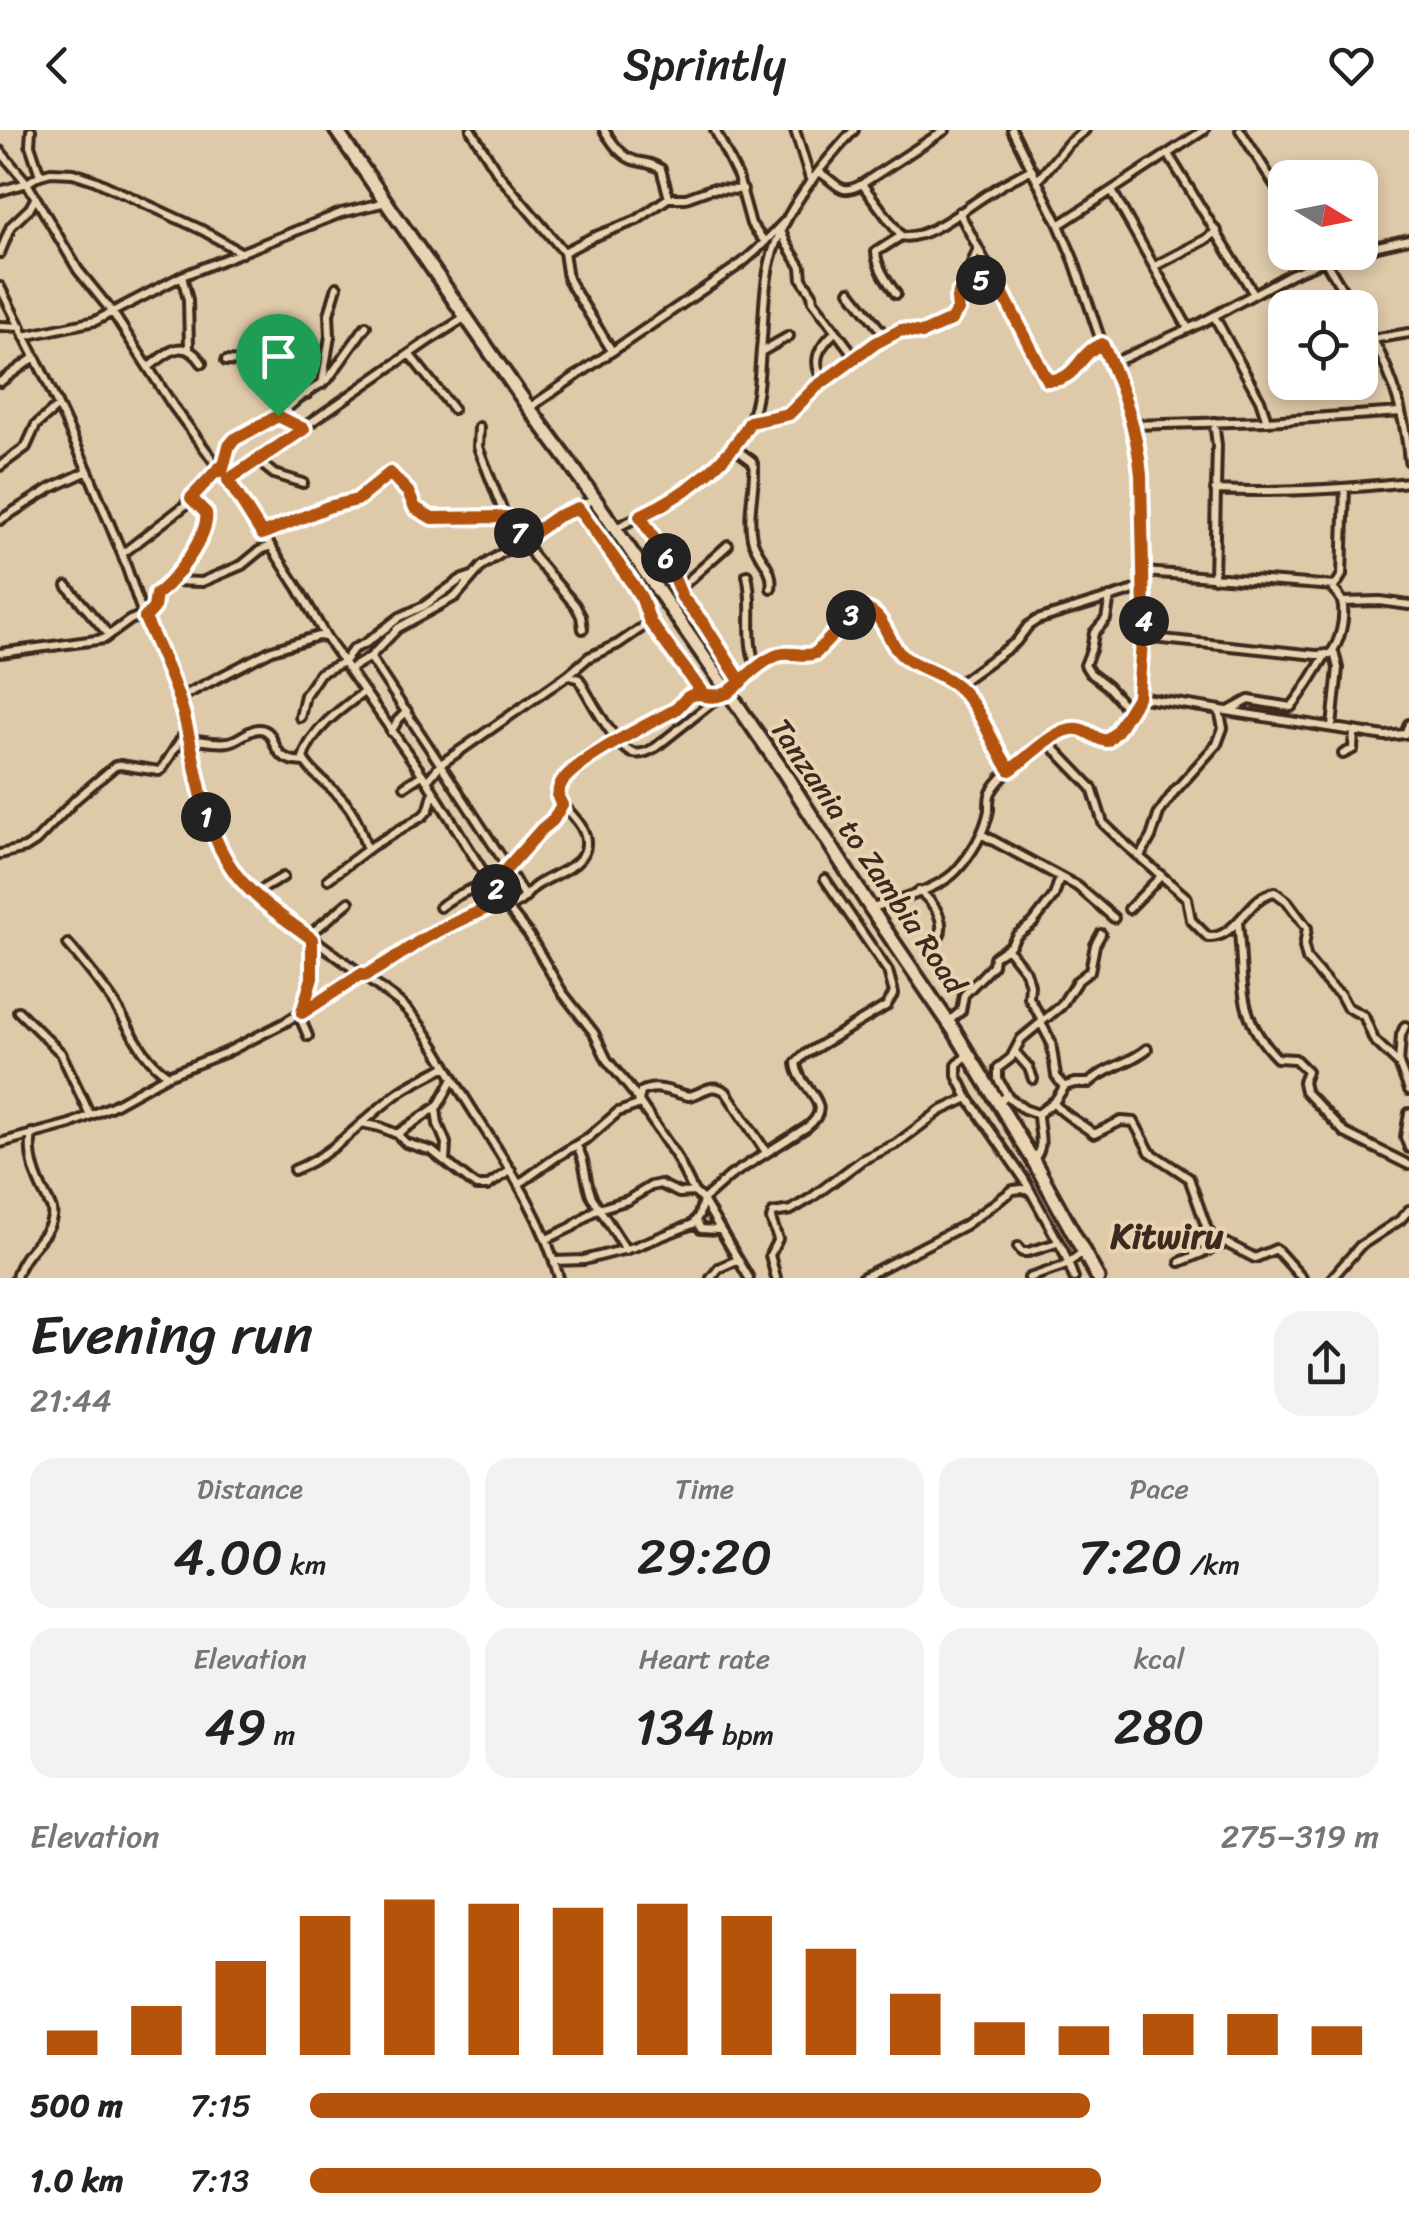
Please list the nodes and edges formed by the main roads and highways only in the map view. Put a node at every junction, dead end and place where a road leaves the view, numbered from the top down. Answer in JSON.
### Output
{"nodes":[{"id":1,"x":336,"y":130,"type":"edge"},
{"id":2,"x":1098,"y":1278,"type":"edge"}],
"edges":[{"from":1,"to":2,"type":"highway","name":"Tanzania to Zambia Road"}]}
